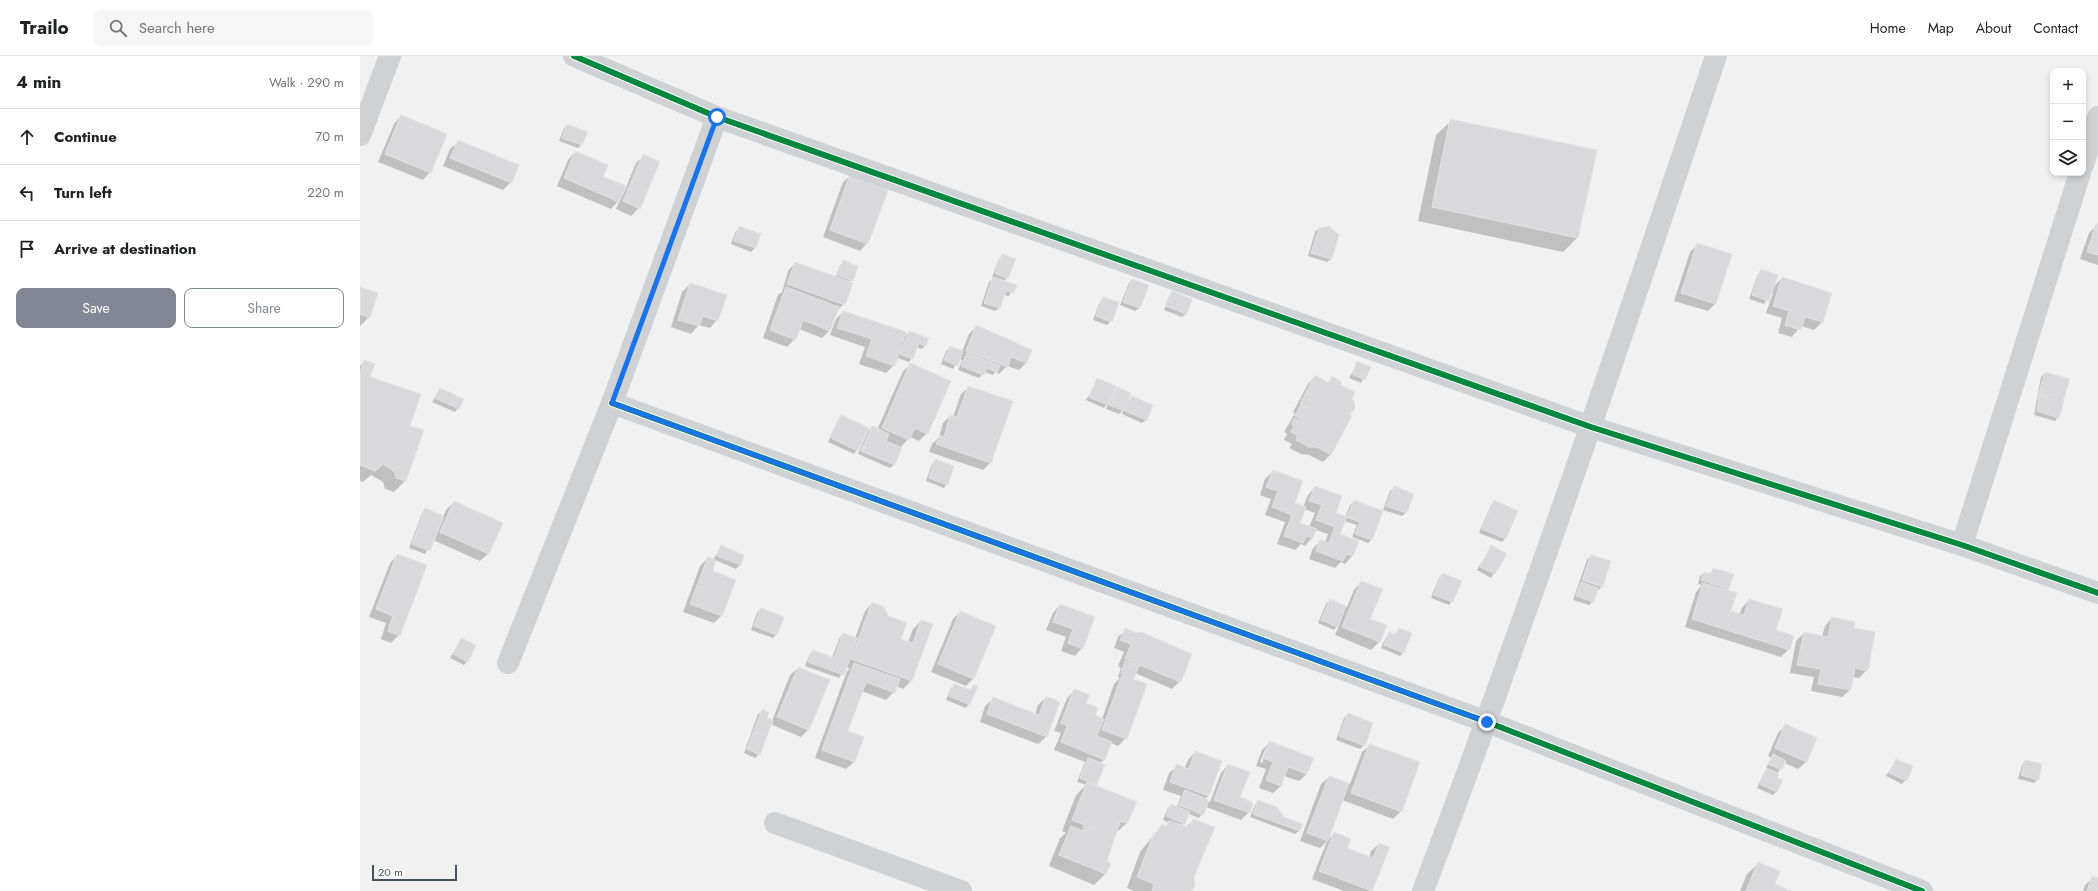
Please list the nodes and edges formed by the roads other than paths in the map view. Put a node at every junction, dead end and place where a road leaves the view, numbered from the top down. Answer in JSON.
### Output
{"nodes":[{"id":1,"x":390,"y":56,"type":"edge"},
{"id":2,"x":574,"y":56,"type":"edge"},
{"id":3,"x":1716,"y":56,"type":"edge"},
{"id":4,"x":717,"y":117,"type":"junction"},
{"id":5,"x":2098,"y":117,"type":"edge"},
{"id":6,"x":360,"y":135,"type":"edge"},
{"id":7,"x":2086,"y":155,"type":"edge"},
{"id":8,"x":2079,"y":176,"type":"edge"},
{"id":9,"x":612,"y":403,"type":"junction"},
{"id":10,"x":1591,"y":427,"type":"junction"},
{"id":11,"x":1962,"y":545,"type":"junction"},
{"id":12,"x":2098,"y":593,"type":"edge"},
{"id":13,"x":508,"y":663,"type":"dead end"},
{"id":14,"x":1487,"y":722,"type":"junction"},
{"id":15,"x":775,"y":824,"type":"dead end"},
{"id":16,"x":961,"y":891,"type":"edge"},
{"id":17,"x":1423,"y":891,"type":"edge"},
{"id":18,"x":1922,"y":891,"type":"edge"}],
"edges":[{"from":1,"to":6,"type":"street"},
{"from":2,"to":4,"type":"street"},
{"from":3,"to":10,"type":"street"},
{"from":4,"to":9,"type":"street"},
{"from":4,"to":10,"type":"street"},
{"from":5,"to":7,"type":"street"},
{"from":8,"to":11,"type":"street"},
{"from":9,"to":13,"type":"street"},
{"from":9,"to":14,"type":"street"},
{"from":10,"to":11,"type":"street"},
{"from":10,"to":14,"type":"street"},
{"from":11,"to":12,"type":"street"},
{"from":14,"to":17,"type":"street"},
{"from":14,"to":18,"type":"street"},
{"from":15,"to":16,"type":"street"}]}
